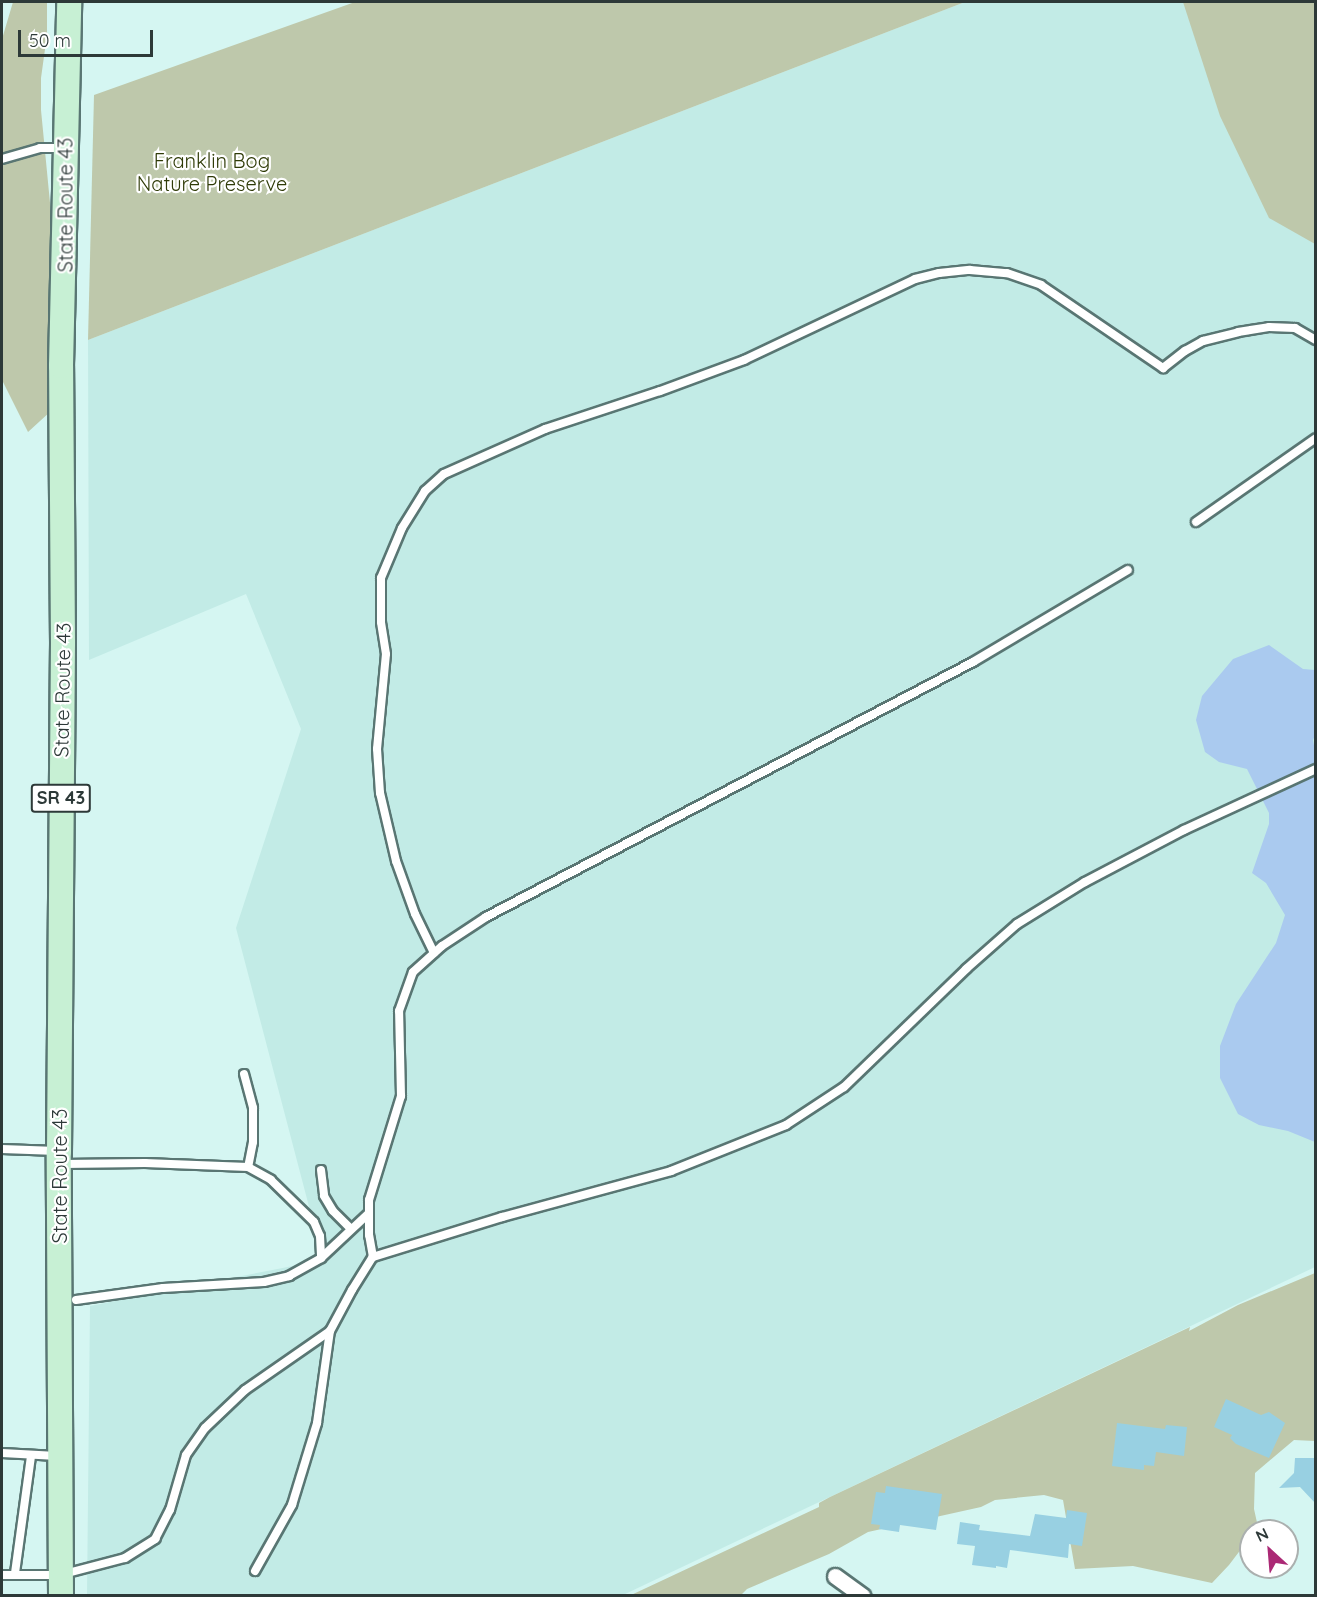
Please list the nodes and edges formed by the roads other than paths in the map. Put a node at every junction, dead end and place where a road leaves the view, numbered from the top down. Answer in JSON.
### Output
{"nodes":[{"id":1,"x":69,"y":2,"type":"edge"},
{"id":2,"x":66,"y":148,"type":"junction"},
{"id":3,"x":2,"y":159,"type":"edge"},
{"id":4,"x":1316,"y":340,"type":"edge"},
{"id":5,"x":1316,"y":438,"type":"edge"},
{"id":6,"x":1196,"y":522,"type":"dead end"},
{"id":7,"x":1128,"y":570,"type":"dead end"},
{"id":8,"x":1316,"y":769,"type":"edge"},
{"id":9,"x":434,"y":954,"type":"junction"},
{"id":10,"x":244,"y":1074,"type":"dead end"},
{"id":11,"x":2,"y":1149,"type":"edge"},
{"id":12,"x":59,"y":1158,"type":"junction"},
{"id":13,"x":248,"y":1167,"type":"junction"},
{"id":14,"x":321,"y":1170,"type":"dead end"},
{"id":15,"x":368,"y":1214,"type":"junction"},
{"id":16,"x":351,"y":1229,"type":"junction"},
{"id":17,"x":373,"y":1257,"type":"junction"},
{"id":18,"x":321,"y":1258,"type":"junction"},
{"id":19,"x":76,"y":1300,"type":"dead end"},
{"id":20,"x":330,"y":1331,"type":"junction"},
{"id":21,"x":2,"y":1453,"type":"edge"},
{"id":22,"x":31,"y":1456,"type":"junction"},
{"id":23,"x":61,"y":1456,"type":"junction"},
{"id":24,"x":255,"y":1570,"type":"dead end"},
{"id":25,"x":15,"y":1573,"type":"junction"},
{"id":26,"x":2,"y":1575,"type":"edge"},
{"id":27,"x":836,"y":1576,"type":"dead end"},
{"id":28,"x":61,"y":1585,"type":"edge"},
{"id":29,"x":863,"y":1596,"type":"edge"}],
"edges":[{"from":1,"to":2,"type":"main road","name":"State Route 43","number":"SR 43"},
{"from":2,"to":3,"type":"lane"},
{"from":2,"to":12,"type":"main road","name":"State Route 43","number":"SR 43"},
{"from":4,"to":9,"type":"lane"},
{"from":5,"to":6,"type":"lane"},
{"from":7,"to":9,"type":"lane"},
{"from":8,"to":17,"type":"lane"},
{"from":9,"to":15,"type":"lane"},
{"from":10,"to":13,"type":"lane"},
{"from":11,"to":12,"type":"lane"},
{"from":12,"to":13,"type":"lane"},
{"from":12,"to":23,"type":"main road","name":"State Route 43","number":"SR 43"},
{"from":13,"to":18,"type":"lane"},
{"from":14,"to":16,"type":"lane"},
{"from":15,"to":16,"type":"lane"},
{"from":15,"to":17,"type":"lane"},
{"from":16,"to":18,"type":"lane"},
{"from":17,"to":20,"type":"lane"},
{"from":18,"to":19,"type":"lane"},
{"from":20,"to":24,"type":"lane"},
{"from":20,"to":28,"type":"lane"},
{"from":21,"to":22,"type":"lane"},
{"from":22,"to":23,"type":"lane"},
{"from":22,"to":25,"type":"lane"},
{"from":23,"to":28,"type":"main road","name":"State Route 43","number":"SR 43"},
{"from":25,"to":26,"type":"lane"},
{"from":25,"to":28,"type":"lane"},
{"from":27,"to":29,"type":"street"}]}
